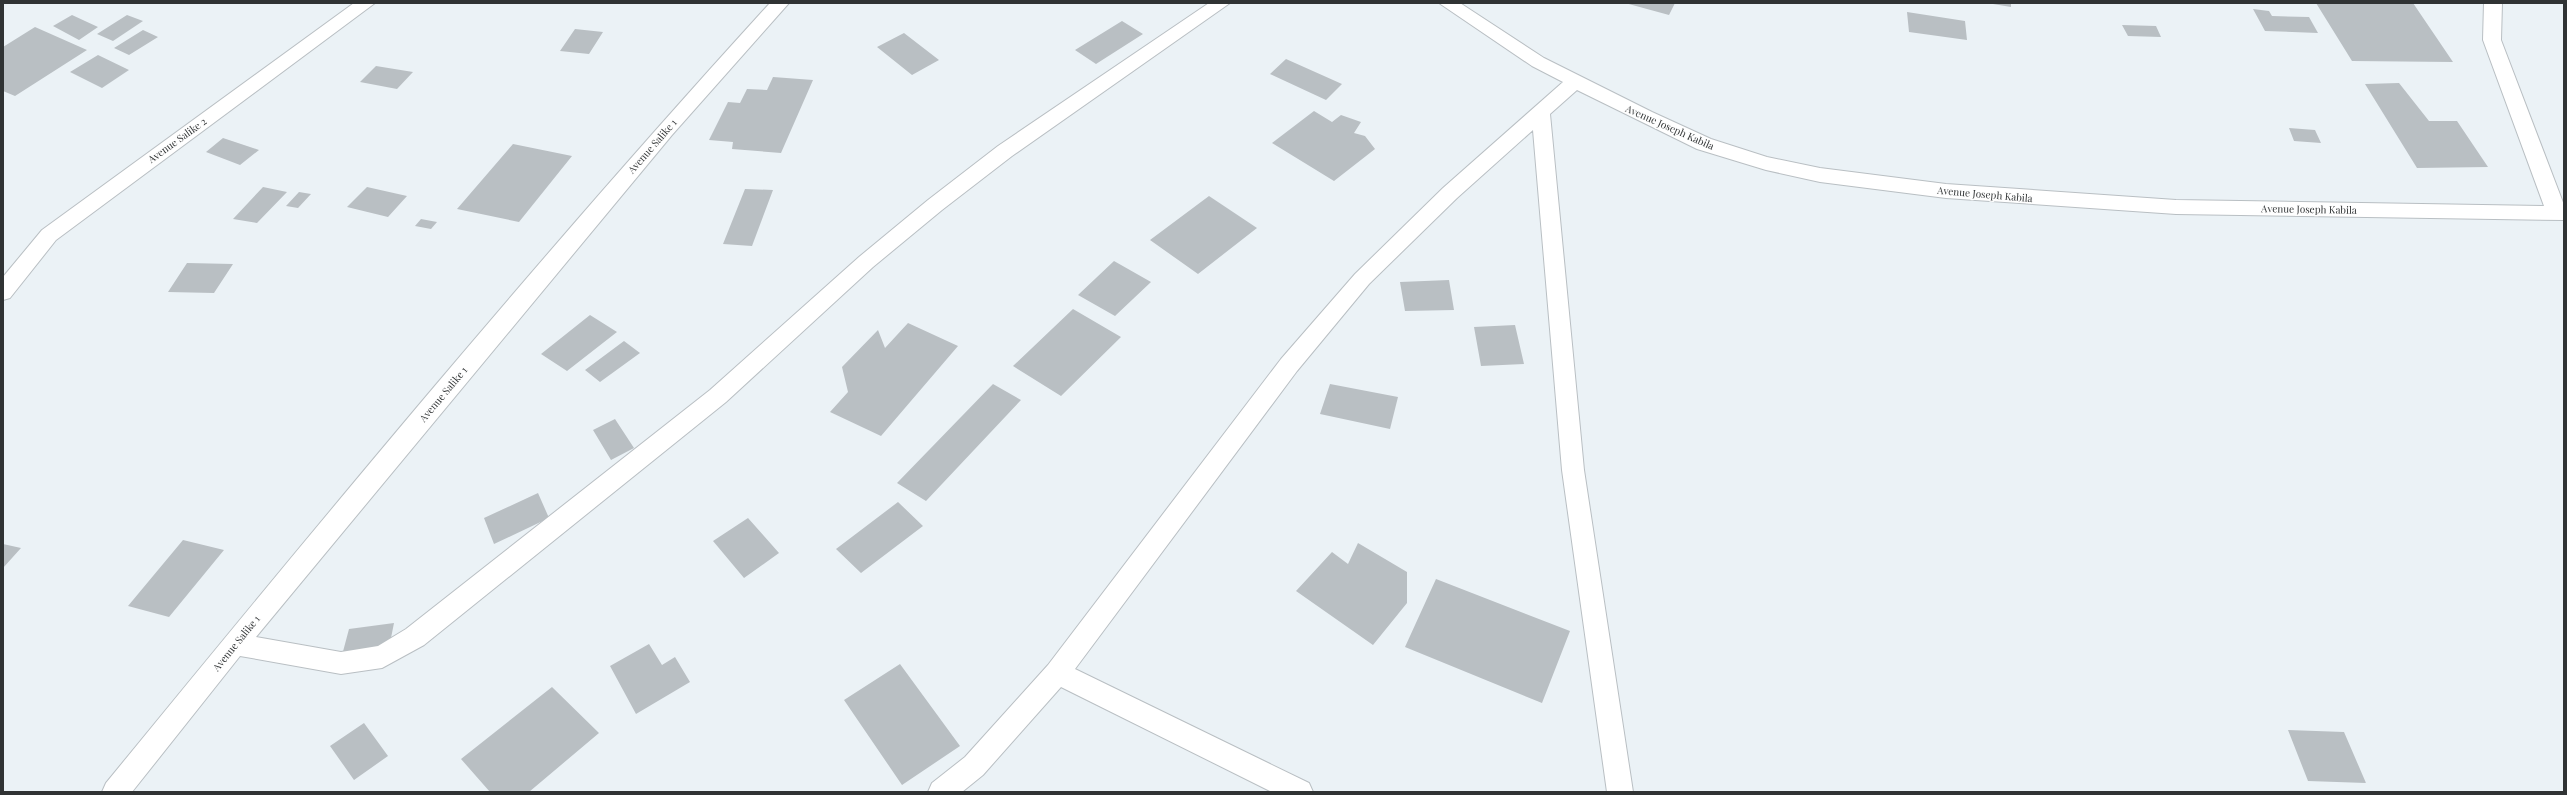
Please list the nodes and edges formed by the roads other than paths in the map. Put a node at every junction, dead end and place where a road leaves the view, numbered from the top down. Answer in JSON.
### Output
{"nodes":[{"id":1,"x":366,"y":3,"type":"edge"},
{"id":2,"x":780,"y":3,"type":"edge"},
{"id":3,"x":1221,"y":3,"type":"edge"},
{"id":4,"x":1448,"y":3,"type":"edge"},
{"id":5,"x":2493,"y":3,"type":"edge"},
{"id":6,"x":1575,"y":82,"type":"junction"},
{"id":7,"x":1541,"y":114,"type":"junction"},
{"id":8,"x":2561,"y":213,"type":"edge"},
{"id":9,"x":3,"y":292,"type":"edge"},
{"id":10,"x":235,"y":644,"type":"junction"},
{"id":11,"x":1057,"y":673,"type":"junction"},
{"id":12,"x":115,"y":792,"type":"edge"},
{"id":13,"x":941,"y":792,"type":"edge"},
{"id":14,"x":1300,"y":792,"type":"edge"},
{"id":15,"x":1620,"y":792,"type":"edge"}],
"edges":[{"from":1,"to":9,"type":"street","name":"Avenue Salike 2"},
{"from":2,"to":10,"type":"street","name":"Avenue Salike 1"},
{"from":3,"to":10,"type":"street"},
{"from":4,"to":6,"type":"street","name":"Avenue Joseph Kabila"},
{"from":5,"to":8,"type":"street"},
{"from":6,"to":7,"type":"street"},
{"from":6,"to":8,"type":"street","name":"Avenue Joseph Kabila"},
{"from":7,"to":11,"type":"street"},
{"from":7,"to":15,"type":"street"},
{"from":10,"to":12,"type":"street","name":"Avenue Salike 1"},
{"from":11,"to":13,"type":"street"},
{"from":11,"to":14,"type":"street"}]}
